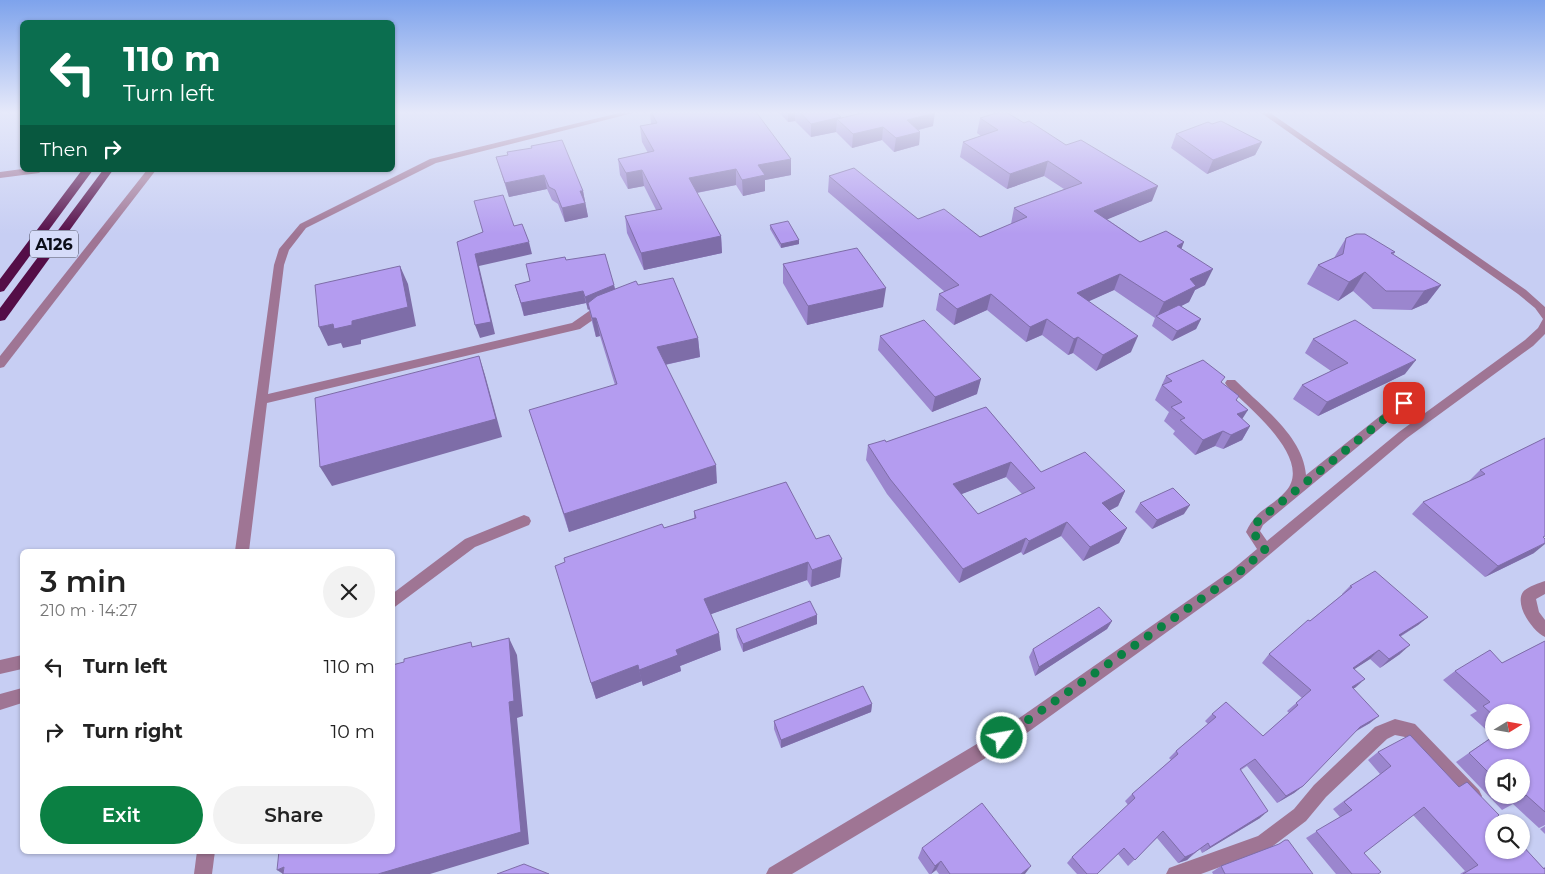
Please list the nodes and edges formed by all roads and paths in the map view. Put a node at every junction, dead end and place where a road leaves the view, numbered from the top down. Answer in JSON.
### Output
{"nodes":[{"id":1,"x":467,"y":153,"type":"edge"},
{"id":2,"x":1321,"y":153,"type":"edge"},
{"id":3,"x":23,"y":172,"type":"edge"},
{"id":4,"x":87,"y":172,"type":"edge"},
{"id":5,"x":107,"y":172,"type":"edge"},
{"id":6,"x":150,"y":172,"type":"edge"},
{"id":7,"x":0,"y":175,"type":"edge"},
{"id":8,"x":0,"y":288,"type":"edge"},
{"id":9,"x":613,"y":305,"type":"edge"},
{"id":10,"x":1543,"y":310,"type":"edge"},
{"id":11,"x":0,"y":318,"type":"edge"},
{"id":12,"x":1545,"y":322,"type":"edge"},
{"id":13,"x":0,"y":364,"type":"edge"},
{"id":14,"x":1231,"y":384,"type":"dead end"},
{"id":15,"x":1418,"y":392,"type":"dead end"},
{"id":16,"x":262,"y":400,"type":"junction"},
{"id":17,"x":1292,"y":493,"type":"junction"},
{"id":18,"x":524,"y":521,"type":"dead end"},
{"id":19,"x":242,"y":549,"type":"edge"},
{"id":20,"x":1265,"y":550,"type":"junction"},
{"id":21,"x":1545,"y":587,"type":"edge"},
{"id":22,"x":395,"y":601,"type":"edge"},
{"id":23,"x":1545,"y":630,"type":"edge"},
{"id":24,"x":20,"y":662,"type":"edge"},
{"id":25,"x":0,"y":667,"type":"edge"},
{"id":26,"x":20,"y":697,"type":"edge"},
{"id":27,"x":0,"y":702,"type":"edge"},
{"id":28,"x":1486,"y":808,"type":"edge"},
{"id":29,"x":206,"y":854,"type":"edge"},
{"id":30,"x":203,"y":874,"type":"edge"},
{"id":31,"x":775,"y":874,"type":"edge"},
{"id":32,"x":1175,"y":874,"type":"edge"}],
"edges":[{"from":1,"to":16,"type":"street"},
{"from":2,"to":10,"type":"street"},
{"from":3,"to":7,"type":"street"},
{"from":4,"to":8,"type":"highway","number":"A126"},
{"from":5,"to":11,"type":"highway","number":"A126"},
{"from":6,"to":13,"type":"street"},
{"from":9,"to":16,"type":"street"},
{"from":12,"to":20,"type":"street"},
{"from":14,"to":17,"type":"street"},
{"from":15,"to":17,"type":"street"},
{"from":16,"to":19,"type":"street"},
{"from":17,"to":20,"type":"street"},
{"from":18,"to":22,"type":"street"},
{"from":20,"to":31,"type":"street"},
{"from":21,"to":23,"type":"street"},
{"from":24,"to":25,"type":"street"},
{"from":26,"to":27,"type":"street"},
{"from":28,"to":32,"type":"street"},
{"from":29,"to":30,"type":"street"}]}
